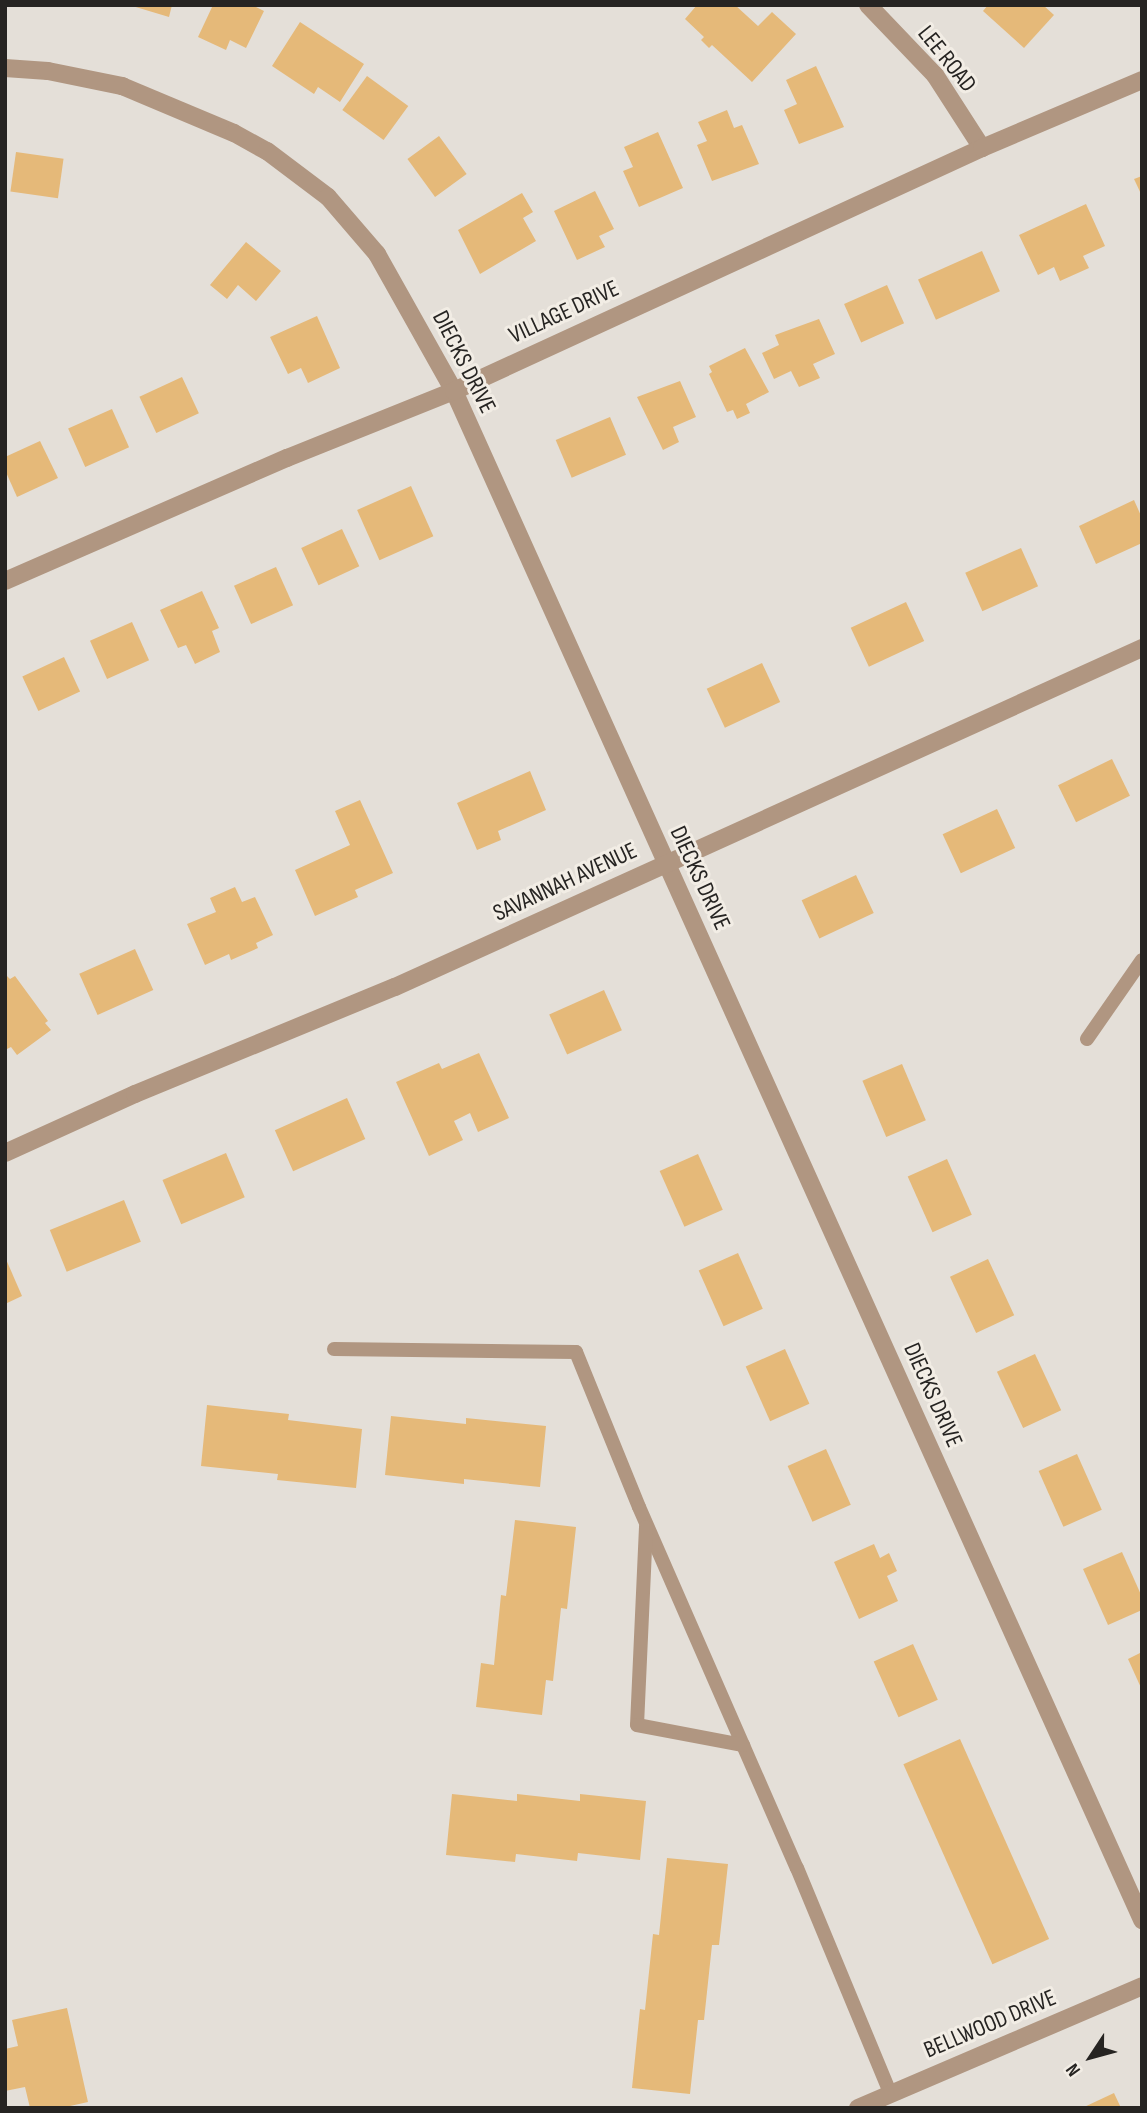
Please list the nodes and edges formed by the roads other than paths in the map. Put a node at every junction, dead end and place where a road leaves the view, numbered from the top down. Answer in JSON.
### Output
{"nodes":[{"id":1,"x":868,"y":5,"type":"edge"},
{"id":2,"x":5,"y":68,"type":"edge"},
{"id":3,"x":1142,"y":80,"type":"edge"},
{"id":4,"x":982,"y":148,"type":"junction"},
{"id":5,"x":454,"y":391,"type":"junction"},
{"id":6,"x":5,"y":581,"type":"edge"},
{"id":7,"x":1142,"y":648,"type":"edge"},
{"id":8,"x":665,"y":862,"type":"junction"},
{"id":9,"x":1142,"y":960,"type":"edge"},
{"id":10,"x":1087,"y":1040,"type":"dead end"},
{"id":11,"x":5,"y":1153,"type":"edge"},
{"id":12,"x":334,"y":1349,"type":"dead end"},
{"id":13,"x":646,"y":1523,"type":"junction"},
{"id":14,"x":743,"y":1745,"type":"junction"},
{"id":15,"x":1142,"y":1920,"type":"edge"},
{"id":16,"x":1142,"y":1986,"type":"edge"},
{"id":17,"x":890,"y":2092,"type":"junction"},
{"id":18,"x":858,"y":2108,"type":"edge"}],
"edges":[{"from":1,"to":4,"type":"street","name":"LEE ROAD"},
{"from":2,"to":5,"type":"street","name":"DIECKS DRIVE"},
{"from":3,"to":4,"type":"street","name":"VILLAGE DRIVE"},
{"from":4,"to":5,"type":"street","name":"VILLAGE DRIVE"},
{"from":5,"to":6,"type":"street","name":"VILLAGE DRIVE"},
{"from":5,"to":8,"type":"street","name":"DIECKS DRIVE"},
{"from":7,"to":8,"type":"street","name":"SAVANNAH AVENUE"},
{"from":8,"to":11,"type":"street","name":"SAVANNAH AVENUE"},
{"from":8,"to":15,"type":"street","name":"DIECKS DRIVE"},
{"from":9,"to":10,"type":"lane"},
{"from":12,"to":13,"type":"lane"},
{"from":13,"to":14,"type":"lane"},
{"from":13,"to":14,"type":"lane"},
{"from":14,"to":17,"type":"lane"},
{"from":16,"to":17,"type":"street","name":"BELLWOOD DRIVE"},
{"from":17,"to":18,"type":"street","name":"BELLWOOD DRIVE"}]}
